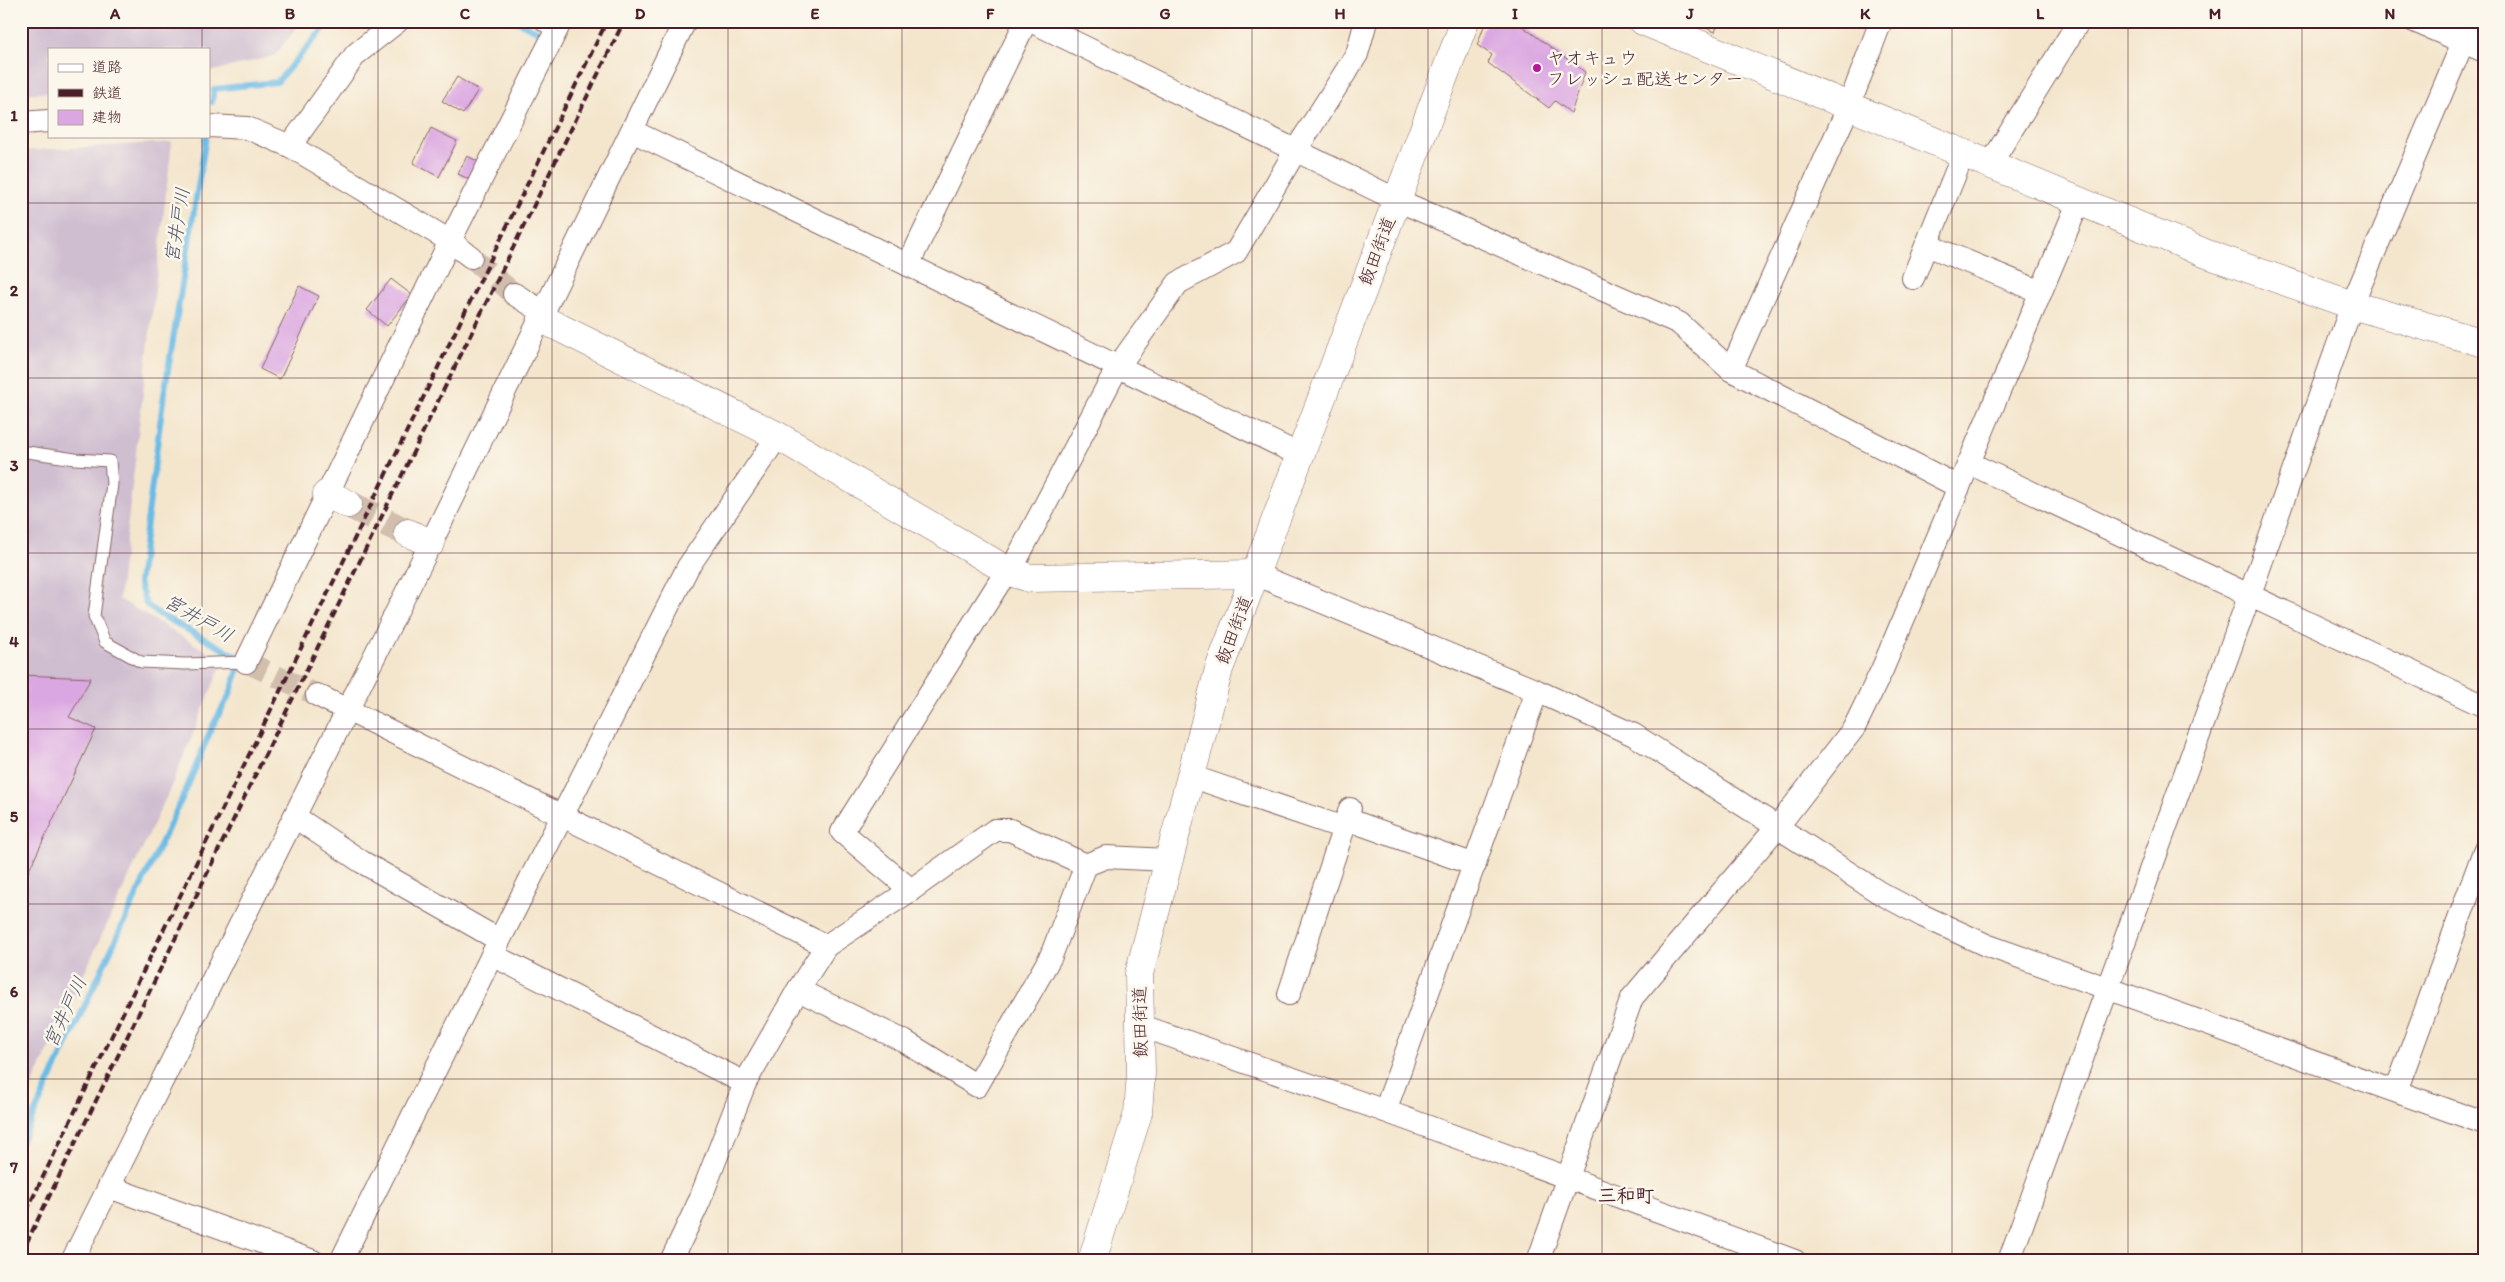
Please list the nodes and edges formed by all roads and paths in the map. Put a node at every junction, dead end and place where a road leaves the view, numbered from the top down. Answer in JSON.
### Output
{"nodes":[{"id":1,"x":398,"y":21,"type":"edge"},
{"id":2,"x":546,"y":21,"type":"edge"},
{"id":3,"x":685,"y":21,"type":"edge"},
{"id":4,"x":1026,"y":21,"type":"edge"},
{"id":5,"x":1031,"y":21,"type":"edge"},
{"id":6,"x":1366,"y":21,"type":"edge"},
{"id":7,"x":1465,"y":21,"type":"edge"},
{"id":8,"x":1643,"y":21,"type":"edge"},
{"id":9,"x":1881,"y":21,"type":"edge"},
{"id":10,"x":2078,"y":21,"type":"edge"},
{"id":11,"x":2414,"y":21,"type":"edge"},
{"id":12,"x":2472,"y":21,"type":"edge"},
{"id":13,"x":2463,"y":42,"type":"junction"},
{"id":14,"x":2484,"y":51,"type":"edge"},
{"id":15,"x":1849,"y":106,"type":"junction"},
{"id":16,"x":48,"y":121,"type":"edge"},
{"id":17,"x":21,"y":123,"type":"edge"},
{"id":18,"x":210,"y":126,"type":"edge"},
{"id":19,"x":632,"y":130,"type":"junction"},
{"id":20,"x":290,"y":146,"type":"junction"},
{"id":21,"x":1296,"y":150,"type":"junction"},
{"id":22,"x":1964,"y":152,"type":"junction"},
{"id":23,"x":1991,"y":163,"type":"junction"},
{"id":24,"x":1397,"y":200,"type":"junction"},
{"id":25,"x":2079,"y":201,"type":"junction"},
{"id":26,"x":450,"y":241,"type":"junction"},
{"id":27,"x":1926,"y":245,"type":"junction"},
{"id":28,"x":470,"y":257,"type":"tunnel mouth"},
{"id":29,"x":908,"y":265,"type":"junction"},
{"id":30,"x":1913,"y":278,"type":"dead end"},
{"id":31,"x":2041,"y":292,"type":"junction"},
{"id":32,"x":514,"y":294,"type":"tunnel mouth"},
{"id":33,"x":2352,"y":305,"type":"junction"},
{"id":34,"x":543,"y":316,"type":"junction"},
{"id":35,"x":2484,"y":344,"type":"edge"},
{"id":36,"x":1117,"y":368,"type":"junction"},
{"id":37,"x":1731,"y":370,"type":"junction"},
{"id":38,"x":778,"y":436,"type":"junction"},
{"id":39,"x":21,"y":451,"type":"edge"},
{"id":40,"x":1300,"y":455,"type":"junction"},
{"id":41,"x":1969,"y":462,"type":"junction"},
{"id":42,"x":1959,"y":486,"type":"junction"},
{"id":43,"x":1010,"y":572,"type":"junction"},
{"id":44,"x":1255,"y":574,"type":"junction"},
{"id":45,"x":2250,"y":594,"type":"junction"},
{"id":46,"x":246,"y":662,"type":"joint"},
{"id":47,"x":1538,"y":691,"type":"junction"},
{"id":48,"x":317,"y":695,"type":"tunnel mouth"},
{"id":49,"x":2484,"y":706,"type":"edge"},
{"id":50,"x":348,"y":711,"type":"junction"},
{"id":51,"x":1190,"y":776,"type":"junction"},
{"id":52,"x":564,"y":816,"type":"junction"},
{"id":53,"x":295,"y":817,"type":"junction"},
{"id":54,"x":1347,"y":819,"type":"junction"},
{"id":55,"x":1778,"y":826,"type":"junction"},
{"id":56,"x":2484,"y":851,"type":"edge"},
{"id":57,"x":1168,"y":860,"type":"junction"},
{"id":58,"x":1086,"y":865,"type":"junction"},
{"id":59,"x":1475,"y":865,"type":"junction"},
{"id":60,"x":911,"y":890,"type":"junction"},
{"id":61,"x":826,"y":946,"type":"junction"},
{"id":62,"x":496,"y":947,"type":"junction"},
{"id":63,"x":2106,"y":989,"type":"junction"},
{"id":64,"x":798,"y":990,"type":"junction"},
{"id":65,"x":1289,"y":994,"type":"dead end"},
{"id":66,"x":1139,"y":1025,"type":"junction"},
{"id":67,"x":745,"y":1083,"type":"junction"},
{"id":68,"x":2396,"y":1090,"type":"junction"},
{"id":69,"x":1385,"y":1111,"type":"junction"},
{"id":70,"x":2484,"y":1123,"type":"edge"},
{"id":71,"x":1568,"y":1178,"type":"junction"},
{"id":72,"x":110,"y":1187,"type":"junction"},
{"id":73,"x":72,"y":1261,"type":"edge"},
{"id":74,"x":313,"y":1261,"type":"edge"},
{"id":75,"x":341,"y":1261,"type":"edge"},
{"id":76,"x":671,"y":1261,"type":"edge"},
{"id":77,"x":1092,"y":1261,"type":"edge"},
{"id":78,"x":1538,"y":1261,"type":"edge"},
{"id":79,"x":1795,"y":1261,"type":"edge"},
{"id":80,"x":2009,"y":1261,"type":"edge"}],
"edges":[{"from":1,"to":20,"type":"street"},
{"from":2,"to":26,"type":"street"},
{"from":3,"to":19,"type":"street"},
{"from":4,"to":29,"type":"street"},
{"from":5,"to":21,"type":"street"},
{"from":6,"to":21,"type":"street"},
{"from":7,"to":24,"type":"street","name":"飯田街道"},
{"from":8,"to":15,"type":"street"},
{"from":9,"to":15,"type":"street"},
{"from":10,"to":23,"type":"street"},
{"from":11,"to":13,"type":"street"},
{"from":12,"to":13,"type":"street"},
{"from":13,"to":14,"type":"street"},
{"from":13,"to":33,"type":"street"},
{"from":15,"to":22,"type":"street"},
{"from":15,"to":37,"type":"street"},
{"from":16,"to":17,"type":"street"},
{"from":18,"to":20,"type":"street"},
{"from":19,"to":29,"type":"street"},
{"from":19,"to":34,"type":"street"},
{"from":20,"to":26,"type":"street"},
{"from":21,"to":24,"type":"street"},
{"from":21,"to":36,"type":"street"},
{"from":22,"to":23,"type":"street"},
{"from":22,"to":27,"type":"street"},
{"from":23,"to":25,"type":"street"},
{"from":24,"to":37,"type":"street"},
{"from":24,"to":40,"type":"street","name":"飯田街道"},
{"from":25,"to":31,"type":"street"},
{"from":25,"to":33,"type":"street"},
{"from":26,"to":28,"type":"street"},
{"from":26,"to":46,"type":"street"},
{"from":27,"to":30,"type":"street"},
{"from":27,"to":31,"type":"street"},
{"from":29,"to":36,"type":"street"},
{"from":31,"to":41,"type":"street"},
{"from":32,"to":34,"type":"street"},
{"from":33,"to":35,"type":"street"},
{"from":33,"to":45,"type":"street"},
{"from":34,"to":38,"type":"street"},
{"from":34,"to":50,"type":"street"},
{"from":36,"to":40,"type":"street"},
{"from":36,"to":43,"type":"street"},
{"from":37,"to":42,"type":"street"},
{"from":38,"to":43,"type":"street"},
{"from":38,"to":52,"type":"street"},
{"from":39,"to":46,"type":"lane"},
{"from":40,"to":44,"type":"street","name":"飯田街道"},
{"from":41,"to":42,"type":"street"},
{"from":41,"to":45,"type":"street"},
{"from":42,"to":55,"type":"street"},
{"from":43,"to":44,"type":"street"},
{"from":43,"to":60,"type":"street"},
{"from":44,"to":47,"type":"street"},
{"from":44,"to":51,"type":"street","name":"飯田街道"},
{"from":45,"to":49,"type":"street"},
{"from":45,"to":63,"type":"street"},
{"from":47,"to":55,"type":"street"},
{"from":47,"to":59,"type":"street"},
{"from":48,"to":50,"type":"street"},
{"from":50,"to":52,"type":"street"},
{"from":50,"to":53,"type":"street"},
{"from":51,"to":54,"type":"street"},
{"from":51,"to":57,"type":"street","name":"飯田街道"},
{"from":52,"to":61,"type":"street"},
{"from":52,"to":62,"type":"street"},
{"from":53,"to":62,"type":"street"},
{"from":53,"to":72,"type":"street"},
{"from":54,"to":59,"type":"street"},
{"from":54,"to":65,"type":"street"},
{"from":55,"to":63,"type":"street"},
{"from":55,"to":71,"type":"street"},
{"from":56,"to":68,"type":"street"},
{"from":57,"to":58,"type":"street"},
{"from":57,"to":66,"type":"street","name":"飯田街道"},
{"from":58,"to":60,"type":"street"},
{"from":58,"to":64,"type":"street"},
{"from":59,"to":69,"type":"street"},
{"from":60,"to":61,"type":"street"},
{"from":61,"to":64,"type":"street"},
{"from":62,"to":67,"type":"street"},
{"from":62,"to":75,"type":"street"},
{"from":63,"to":68,"type":"street"},
{"from":63,"to":80,"type":"street"},
{"from":64,"to":67,"type":"street"},
{"from":66,"to":69,"type":"street"},
{"from":66,"to":77,"type":"street","name":"飯田街道"},
{"from":67,"to":76,"type":"street"},
{"from":68,"to":70,"type":"street"},
{"from":69,"to":71,"type":"street"},
{"from":71,"to":78,"type":"street"},
{"from":71,"to":79,"type":"street"},
{"from":72,"to":73,"type":"street"},
{"from":72,"to":74,"type":"street"}]}
